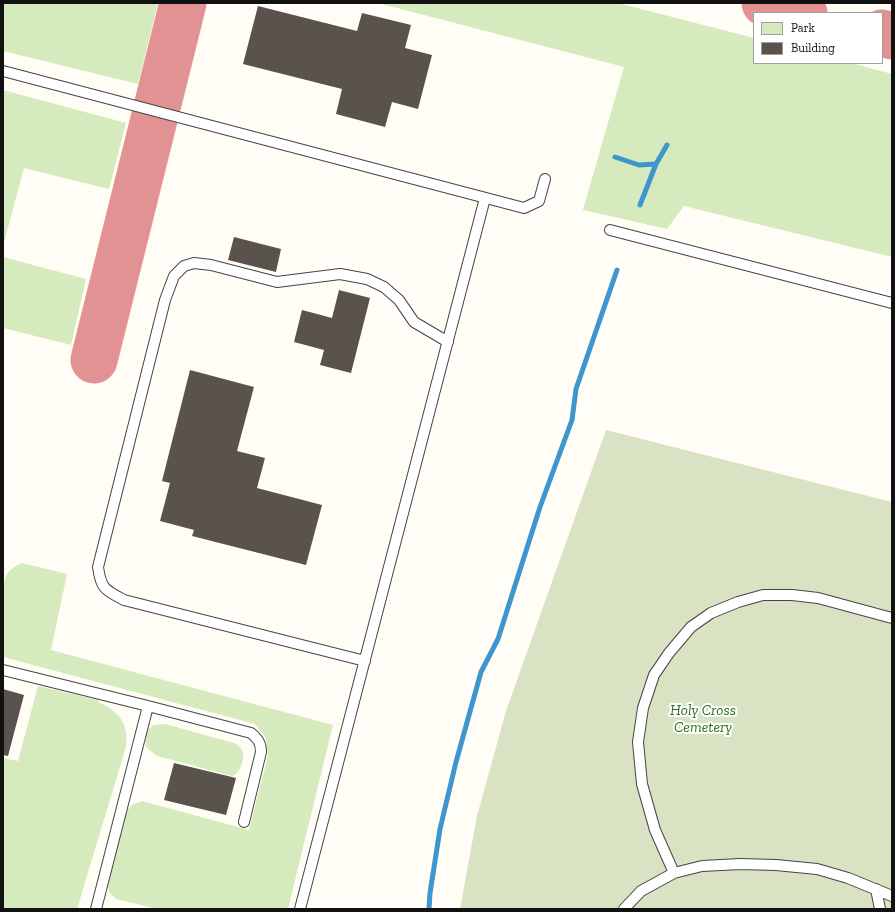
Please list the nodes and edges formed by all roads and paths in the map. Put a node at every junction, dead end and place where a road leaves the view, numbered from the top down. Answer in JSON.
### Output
{"nodes":[{"id":1,"x":3,"y":71,"type":"edge"},
{"id":2,"x":545,"y":179,"type":"dead end"},
{"id":3,"x":485,"y":198,"type":"junction"},
{"id":4,"x":610,"y":230,"type":"dead end"},
{"id":5,"x":892,"y":303,"type":"edge"},
{"id":6,"x":448,"y":342,"type":"junction"},
{"id":7,"x":892,"y":618,"type":"edge"},
{"id":8,"x":365,"y":662,"type":"junction"},
{"id":9,"x":3,"y":670,"type":"edge"},
{"id":10,"x":148,"y":706,"type":"junction"},
{"id":11,"x":244,"y":822,"type":"dead end"},
{"id":12,"x":674,"y":873,"type":"junction"},
{"id":13,"x":876,"y":889,"type":"junction"},
{"id":14,"x":892,"y":896,"type":"edge"},
{"id":15,"x":96,"y":909,"type":"edge"},
{"id":16,"x":300,"y":909,"type":"edge"},
{"id":17,"x":624,"y":909,"type":"edge"},
{"id":18,"x":880,"y":909,"type":"edge"}],
"edges":[{"from":1,"to":3,"type":"lane"},
{"from":2,"to":3,"type":"lane"},
{"from":3,"to":6,"type":"lane"},
{"from":4,"to":5,"type":"lane"},
{"from":6,"to":8,"type":"lane"},
{"from":6,"to":8,"type":"lane"},
{"from":7,"to":12,"type":"lane"},
{"from":8,"to":16,"type":"lane"},
{"from":9,"to":10,"type":"lane"},
{"from":10,"to":11,"type":"lane"},
{"from":10,"to":15,"type":"lane"},
{"from":12,"to":13,"type":"lane"},
{"from":12,"to":17,"type":"lane"},
{"from":13,"to":14,"type":"lane"},
{"from":13,"to":18,"type":"lane"}]}
